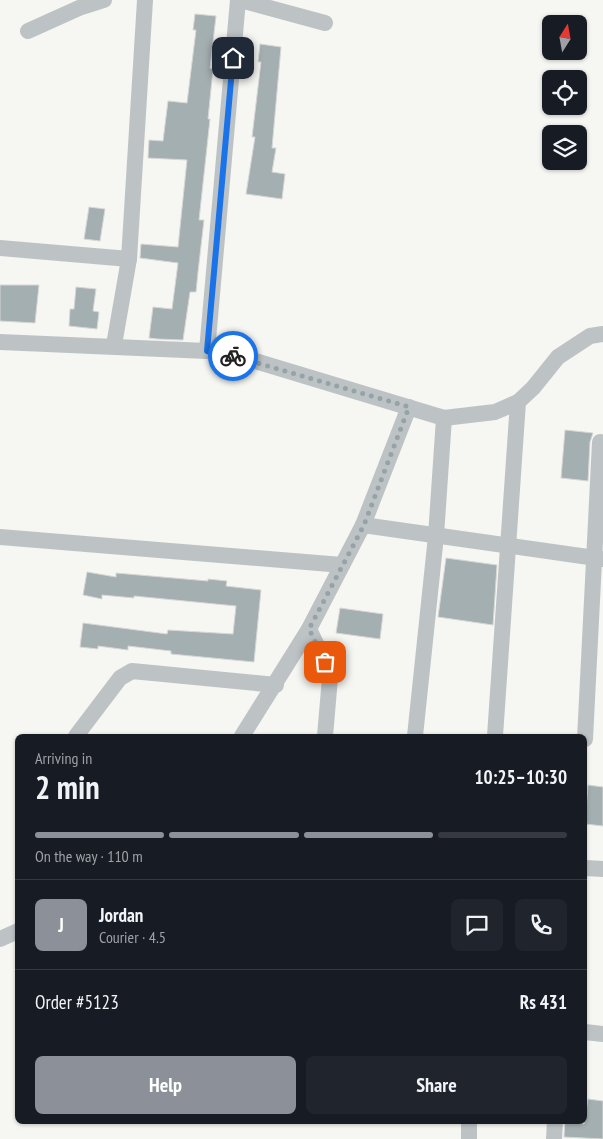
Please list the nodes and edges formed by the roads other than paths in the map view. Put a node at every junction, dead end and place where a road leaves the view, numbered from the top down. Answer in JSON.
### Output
{"nodes":[{"id":1,"x":104,"y":0,"type":"edge"},
{"id":2,"x":145,"y":0,"type":"edge"},
{"id":3,"x":239,"y":0,"type":"edge"},
{"id":4,"x":325,"y":23,"type":"dead end"},
{"id":5,"x":28,"y":31,"type":"dead end"},
{"id":6,"x":0,"y":248,"type":"edge"},
{"id":7,"x":129,"y":259,"type":"junction"},
{"id":8,"x":603,"y":334,"type":"edge"},
{"id":9,"x":0,"y":342,"type":"edge"},
{"id":10,"x":114,"y":345,"type":"junction"},
{"id":11,"x":207,"y":351,"type":"junction"},
{"id":12,"x":518,"y":402,"type":"junction"},
{"id":13,"x":409,"y":407,"type":"junction"},
{"id":14,"x":444,"y":418,"type":"junction"},
{"id":15,"x":600,"y":442,"type":"dead end"},
{"id":16,"x":364,"y":525,"type":"junction"},
{"id":17,"x":436,"y":536,"type":"junction"},
{"id":18,"x":0,"y":537,"type":"edge"},
{"id":19,"x":510,"y":546,"type":"junction"},
{"id":20,"x":599,"y":559,"type":"edge"},
{"id":21,"x":342,"y":566,"type":"junction"},
{"id":22,"x":309,"y":629,"type":"junction"},
{"id":23,"x":276,"y":685,"type":"junction"},
{"id":24,"x":78,"y":734,"type":"edge"},
{"id":25,"x":243,"y":734,"type":"edge"},
{"id":26,"x":325,"y":734,"type":"edge"},
{"id":27,"x":415,"y":734,"type":"edge"},
{"id":28,"x":495,"y":734,"type":"edge"},
{"id":29,"x":585,"y":734,"type":"edge"},
{"id":30,"x":587,"y":868,"type":"edge"},
{"id":31,"x":603,"y":869,"type":"edge"},
{"id":32,"x":15,"y":932,"type":"edge"},
{"id":33,"x":0,"y":939,"type":"edge"},
{"id":34,"x":587,"y":1032,"type":"edge"},
{"id":35,"x":603,"y":1034,"type":"edge"},
{"id":36,"x":470,"y":1124,"type":"edge"},
{"id":37,"x":555,"y":1124,"type":"edge"},
{"id":38,"x":469,"y":1139,"type":"edge"},
{"id":39,"x":554,"y":1139,"type":"edge"}],
"edges":[{"from":1,"to":5,"type":"street"},
{"from":2,"to":7,"type":"street"},
{"from":3,"to":4,"type":"street"},
{"from":3,"to":11,"type":"street"},
{"from":6,"to":7,"type":"street"},
{"from":7,"to":10,"type":"street"},
{"from":8,"to":12,"type":"street"},
{"from":9,"to":10,"type":"street"},
{"from":10,"to":11,"type":"street"},
{"from":11,"to":13,"type":"street"},
{"from":12,"to":14,"type":"street"},
{"from":12,"to":19,"type":"street"},
{"from":13,"to":14,"type":"street"},
{"from":13,"to":16,"type":"street"},
{"from":14,"to":17,"type":"street"},
{"from":15,"to":20,"type":"street"},
{"from":16,"to":17,"type":"street"},
{"from":16,"to":21,"type":"street"},
{"from":17,"to":19,"type":"street"},
{"from":17,"to":27,"type":"street"},
{"from":18,"to":21,"type":"street"},
{"from":19,"to":20,"type":"street"},
{"from":19,"to":28,"type":"street"},
{"from":20,"to":29,"type":"street"},
{"from":21,"to":22,"type":"street"},
{"from":22,"to":23,"type":"street"},
{"from":22,"to":26,"type":"street"},
{"from":23,"to":24,"type":"street"},
{"from":23,"to":25,"type":"street"},
{"from":30,"to":31,"type":"street"},
{"from":32,"to":33,"type":"street"},
{"from":34,"to":35,"type":"street"},
{"from":36,"to":38,"type":"street"},
{"from":37,"to":39,"type":"street"}]}
